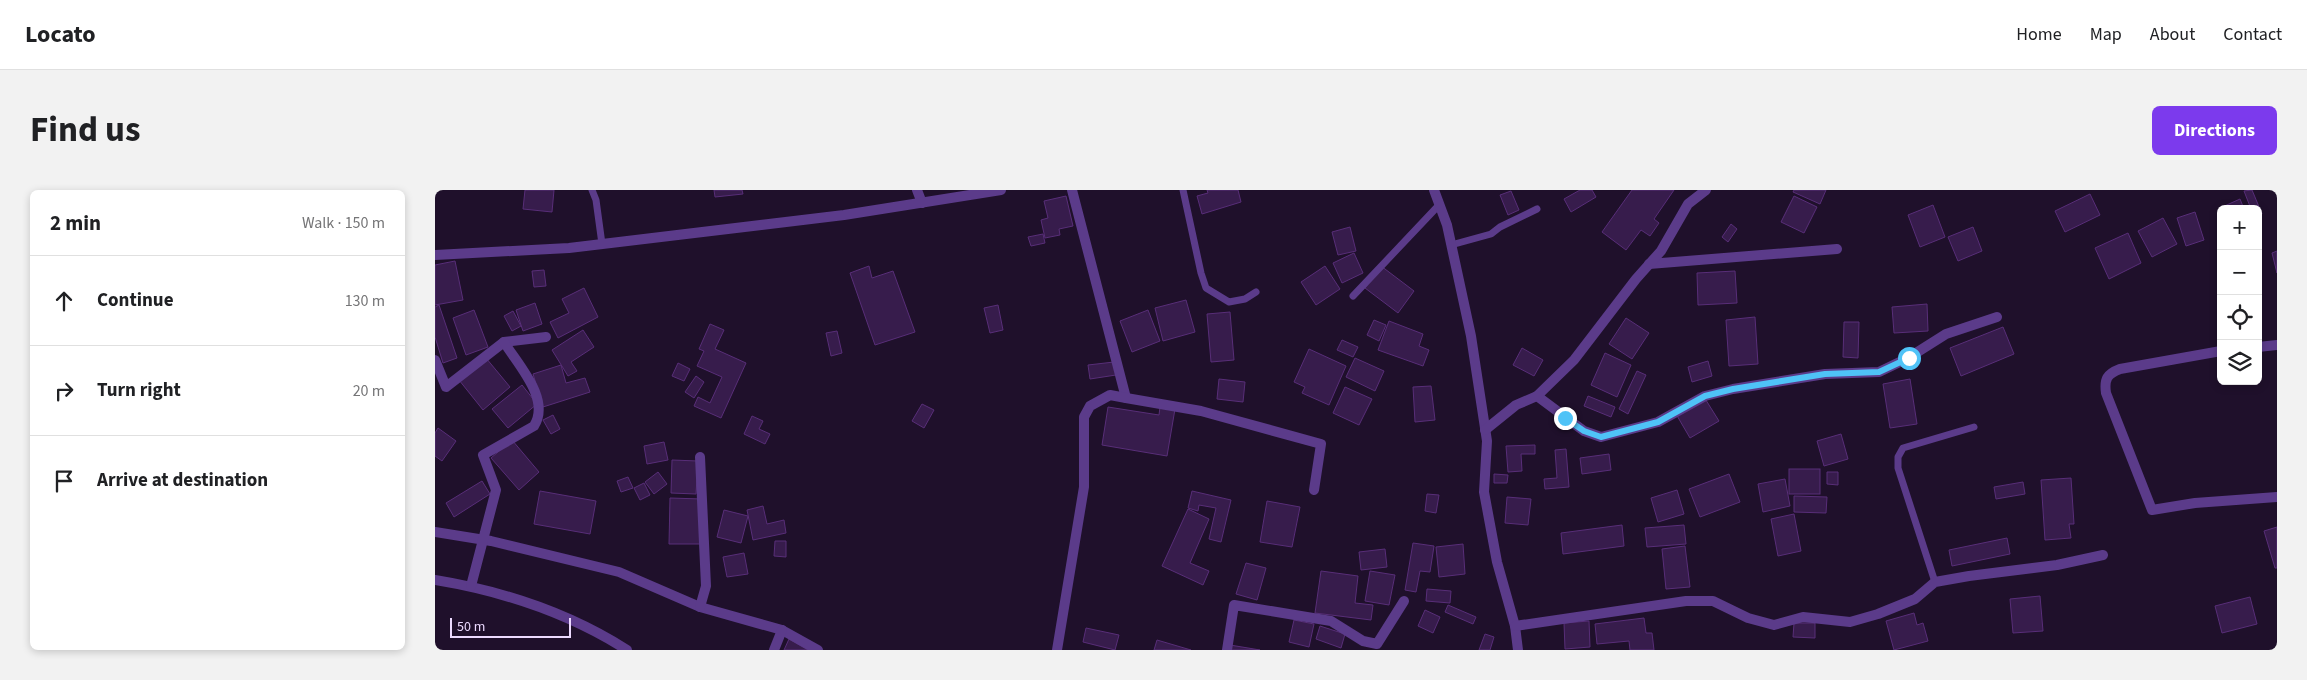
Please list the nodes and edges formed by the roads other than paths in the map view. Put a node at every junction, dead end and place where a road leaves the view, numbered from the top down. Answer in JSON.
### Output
{"nodes":[{"id":1,"x":592,"y":190,"type":"edge"},
{"id":2,"x":917,"y":190,"type":"edge"},
{"id":3,"x":1001,"y":190,"type":"edge"},
{"id":4,"x":1072,"y":190,"type":"edge"},
{"id":5,"x":1183,"y":190,"type":"edge"},
{"id":6,"x":1434,"y":190,"type":"edge"},
{"id":7,"x":1706,"y":190,"type":"edge"},
{"id":8,"x":922,"y":203,"type":"junction"},
{"id":9,"x":1439,"y":205,"type":"junction"},
{"id":10,"x":1537,"y":209,"type":"dead end"},
{"id":11,"x":602,"y":244,"type":"junction"},
{"id":12,"x":1451,"y":245,"type":"junction"},
{"id":13,"x":1837,"y":249,"type":"dead end"},
{"id":14,"x":435,"y":255,"type":"edge"},
{"id":15,"x":1649,"y":264,"type":"junction"},
{"id":16,"x":1256,"y":292,"type":"dead end"},
{"id":17,"x":1353,"y":296,"type":"dead end"},
{"id":18,"x":1997,"y":317,"type":"dead end"},
{"id":19,"x":546,"y":337,"type":"dead end"},
{"id":20,"x":504,"y":342,"type":"junction"},
{"id":21,"x":2277,"y":345,"type":"edge"},
{"id":22,"x":2262,"y":347,"type":"edge"},
{"id":23,"x":2217,"y":351,"type":"edge"},
{"id":24,"x":435,"y":360,"type":"edge"},
{"id":25,"x":1537,"y":396,"type":"junction"},
{"id":26,"x":1126,"y":398,"type":"junction"},
{"id":27,"x":1974,"y":427,"type":"dead end"},
{"id":28,"x":1485,"y":430,"type":"junction"},
{"id":29,"x":700,"y":457,"type":"dead end"},
{"id":30,"x":1314,"y":490,"type":"dead end"},
{"id":31,"x":2277,"y":497,"type":"edge"},
{"id":32,"x":435,"y":532,"type":"edge"},
{"id":33,"x":484,"y":540,"type":"junction"},
{"id":34,"x":2103,"y":555,"type":"dead end"},
{"id":35,"x":435,"y":580,"type":"edge"},
{"id":36,"x":1935,"y":582,"type":"junction"},
{"id":37,"x":471,"y":586,"type":"junction"},
{"id":38,"x":1404,"y":601,"type":"dead end"},
{"id":39,"x":700,"y":607,"type":"junction"},
{"id":40,"x":1515,"y":626,"type":"junction"},
{"id":41,"x":782,"y":630,"type":"junction"},
{"id":42,"x":1360,"y":646,"type":"edge"},
{"id":43,"x":627,"y":650,"type":"edge"},
{"id":44,"x":774,"y":650,"type":"edge"},
{"id":45,"x":818,"y":650,"type":"edge"},
{"id":46,"x":1057,"y":650,"type":"edge"},
{"id":47,"x":1227,"y":650,"type":"edge"},
{"id":48,"x":1518,"y":650,"type":"edge"}],
"edges":[{"from":1,"to":11,"type":"lane"},
{"from":2,"to":8,"type":"street"},
{"from":3,"to":8,"type":"street"},
{"from":4,"to":26,"type":"street"},
{"from":5,"to":16,"type":"lane"},
{"from":6,"to":9,"type":"street"},
{"from":7,"to":15,"type":"street"},
{"from":8,"to":11,"type":"street"},
{"from":9,"to":12,"type":"street"},
{"from":9,"to":17,"type":"lane"},
{"from":10,"to":12,"type":"lane"},
{"from":11,"to":14,"type":"street"},
{"from":12,"to":28,"type":"street"},
{"from":13,"to":15,"type":"street"},
{"from":15,"to":25,"type":"street"},
{"from":18,"to":25,"type":"street"},
{"from":19,"to":20,"type":"street"},
{"from":20,"to":24,"type":"street"},
{"from":20,"to":33,"type":"street"},
{"from":21,"to":22,"type":"street"},
{"from":23,"to":31,"type":"street"},
{"from":25,"to":28,"type":"street"},
{"from":26,"to":30,"type":"street"},
{"from":26,"to":46,"type":"street"},
{"from":27,"to":36,"type":"lane"},
{"from":28,"to":40,"type":"street"},
{"from":29,"to":39,"type":"street"},
{"from":32,"to":33,"type":"street"},
{"from":33,"to":37,"type":"street"},
{"from":33,"to":39,"type":"street"},
{"from":34,"to":36,"type":"street"},
{"from":35,"to":37,"type":"street"},
{"from":36,"to":40,"type":"street"},
{"from":37,"to":43,"type":"street"},
{"from":38,"to":42,"type":"street"},
{"from":39,"to":41,"type":"street"},
{"from":40,"to":48,"type":"street"},
{"from":41,"to":44,"type":"street"},
{"from":41,"to":45,"type":"street"},
{"from":42,"to":47,"type":"street"}]}
